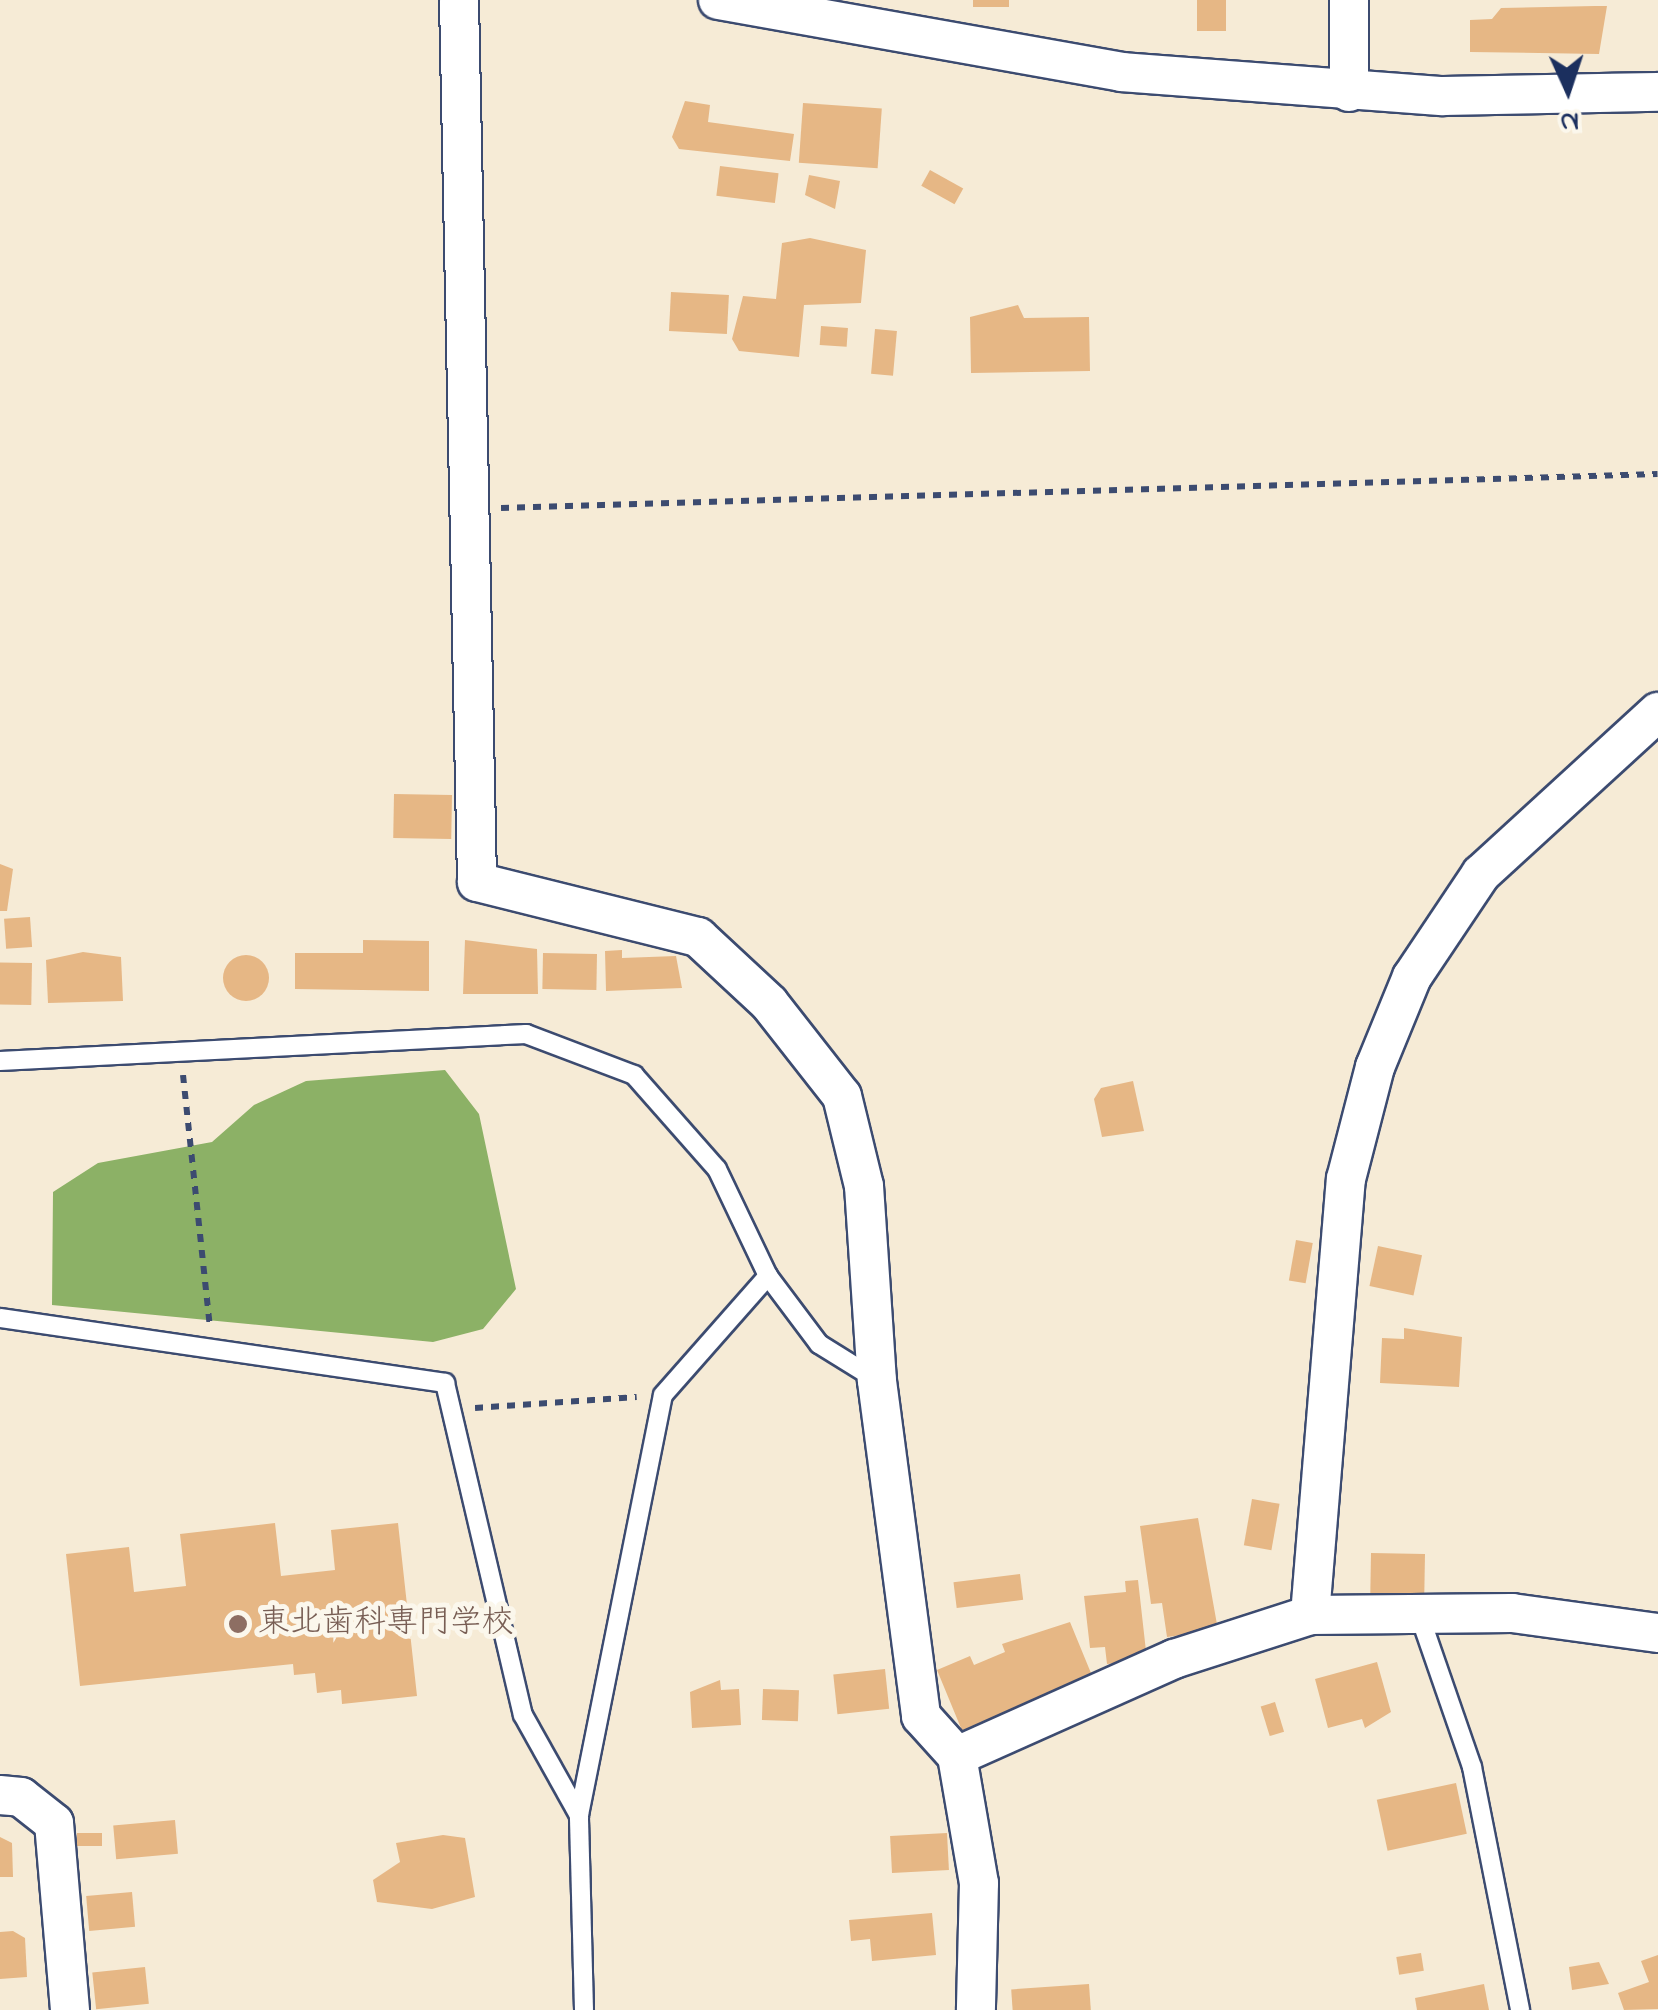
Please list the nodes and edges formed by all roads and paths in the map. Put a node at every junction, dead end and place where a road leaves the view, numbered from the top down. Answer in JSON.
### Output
{"nodes":[{"id":1,"x":460,"y":0,"type":"edge"},
{"id":2,"x":718,"y":0,"type":"edge"},
{"id":3,"x":1349,"y":0,"type":"edge"},
{"id":4,"x":1349,"y":92,"type":"junction"},
{"id":5,"x":1658,"y":92,"type":"edge"},
{"id":6,"x":1658,"y":474,"type":"edge"},
{"id":7,"x":465,"y":509,"type":"junction"},
{"id":8,"x":1658,"y":712,"type":"edge"},
{"id":9,"x":181,"y":1052,"type":"junction"},
{"id":10,"x":0,"y":1062,"type":"edge"},
{"id":11,"x":768,"y":1276,"type":"junction"},
{"id":12,"x":0,"y":1318,"type":"edge"},
{"id":13,"x":212,"y":1348,"type":"junction"},
{"id":14,"x":878,"y":1380,"type":"junction"},
{"id":15,"x":663,"y":1395,"type":"junction"},
{"id":16,"x":455,"y":1409,"type":"junction"},
{"id":17,"x":1418,"y":1610,"type":"junction"},
{"id":18,"x":1310,"y":1615,"type":"junction"},
{"id":19,"x":1658,"y":1633,"type":"edge"},
{"id":20,"x":957,"y":1756,"type":"junction"},
{"id":21,"x":0,"y":1795,"type":"edge"},
{"id":22,"x":579,"y":1815,"type":"junction"},
{"id":23,"x":70,"y":2010,"type":"edge"},
{"id":24,"x":584,"y":2010,"type":"edge"},
{"id":25,"x":976,"y":2010,"type":"edge"},
{"id":26,"x":1520,"y":2010,"type":"edge"}],
"edges":[{"from":1,"to":7,"type":"street"},
{"from":2,"to":4,"type":"street"},
{"from":3,"to":4,"type":"street"},
{"from":4,"to":5,"type":"street"},
{"from":6,"to":7,"type":"path"},
{"from":7,"to":14,"type":"street"},
{"from":8,"to":18,"type":"street"},
{"from":9,"to":10,"type":"lane"},
{"from":9,"to":11,"type":"lane"},
{"from":9,"to":13,"type":"path"},
{"from":11,"to":14,"type":"lane"},
{"from":11,"to":15,"type":"lane"},
{"from":12,"to":13,"type":"lane"},
{"from":13,"to":16,"type":"lane"},
{"from":14,"to":20,"type":"street"},
{"from":15,"to":16,"type":"path"},
{"from":15,"to":22,"type":"lane"},
{"from":16,"to":22,"type":"lane"},
{"from":17,"to":18,"type":"street"},
{"from":17,"to":19,"type":"street"},
{"from":17,"to":26,"type":"lane"},
{"from":18,"to":20,"type":"street"},
{"from":20,"to":25,"type":"street"},
{"from":21,"to":23,"type":"street"},
{"from":22,"to":24,"type":"lane"}]}
